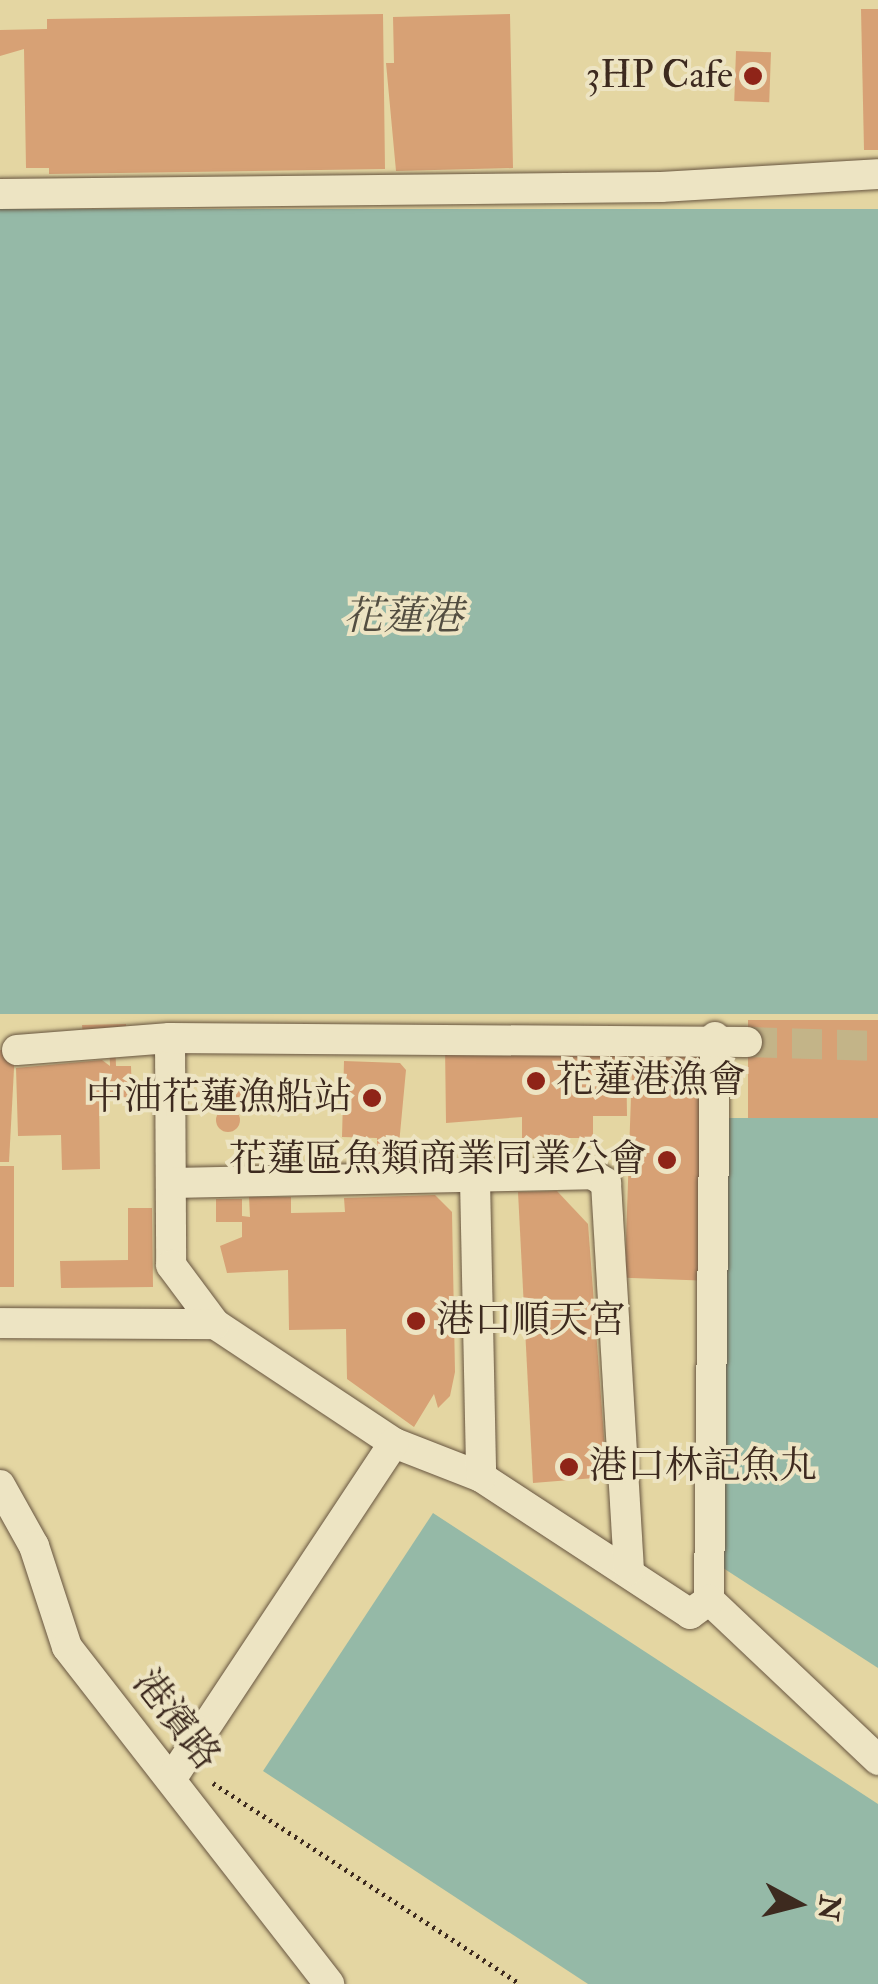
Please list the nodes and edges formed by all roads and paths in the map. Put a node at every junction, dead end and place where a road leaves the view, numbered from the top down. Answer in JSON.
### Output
{"nodes":[{"id":1,"x":878,"y":174,"type":"edge"},
{"id":2,"x":0,"y":194,"type":"edge"},
{"id":3,"x":715,"y":1037,"type":"junction"},
{"id":4,"x":170,"y":1038,"type":"junction"},
{"id":5,"x":747,"y":1042,"type":"tunnel mouth"},
{"id":6,"x":17,"y":1050,"type":"dead end"},
{"id":7,"x":476,"y":1180,"type":"junction"},
{"id":8,"x":172,"y":1183,"type":"junction"},
{"id":9,"x":0,"y":1323,"type":"edge"},
{"id":10,"x":214,"y":1324,"type":"junction"},
{"id":11,"x":394,"y":1442,"type":"junction"},
{"id":12,"x":482,"y":1478,"type":"junction"},
{"id":13,"x":0,"y":1485,"type":"edge"},
{"id":14,"x":630,"y":1570,"type":"junction"},
{"id":15,"x":710,"y":1600,"type":"junction"},
{"id":16,"x":878,"y":1760,"type":"edge"},
{"id":17,"x":187,"y":1777,"type":"junction"},
{"id":18,"x":329,"y":1984,"type":"edge"},
{"id":19,"x":520,"y":1984,"type":"edge"}],
"edges":[{"from":1,"to":2,"type":"street"},
{"from":3,"to":4,"type":"street"},
{"from":3,"to":5,"type":"street"},
{"from":3,"to":15,"type":"street"},
{"from":4,"to":6,"type":"street"},
{"from":4,"to":8,"type":"street"},
{"from":7,"to":8,"type":"street"},
{"from":7,"to":12,"type":"street"},
{"from":7,"to":14,"type":"street"},
{"from":8,"to":10,"type":"street"},
{"from":9,"to":10,"type":"street"},
{"from":10,"to":11,"type":"street"},
{"from":11,"to":12,"type":"street"},
{"from":11,"to":17,"type":"street"},
{"from":12,"to":14,"type":"street"},
{"from":13,"to":17,"type":"street","name":"港濱路"},
{"from":14,"to":15,"type":"street"},
{"from":15,"to":16,"type":"street"},
{"from":17,"to":18,"type":"street","name":"港濱路"},
{"from":17,"to":19,"type":"path"}]}
